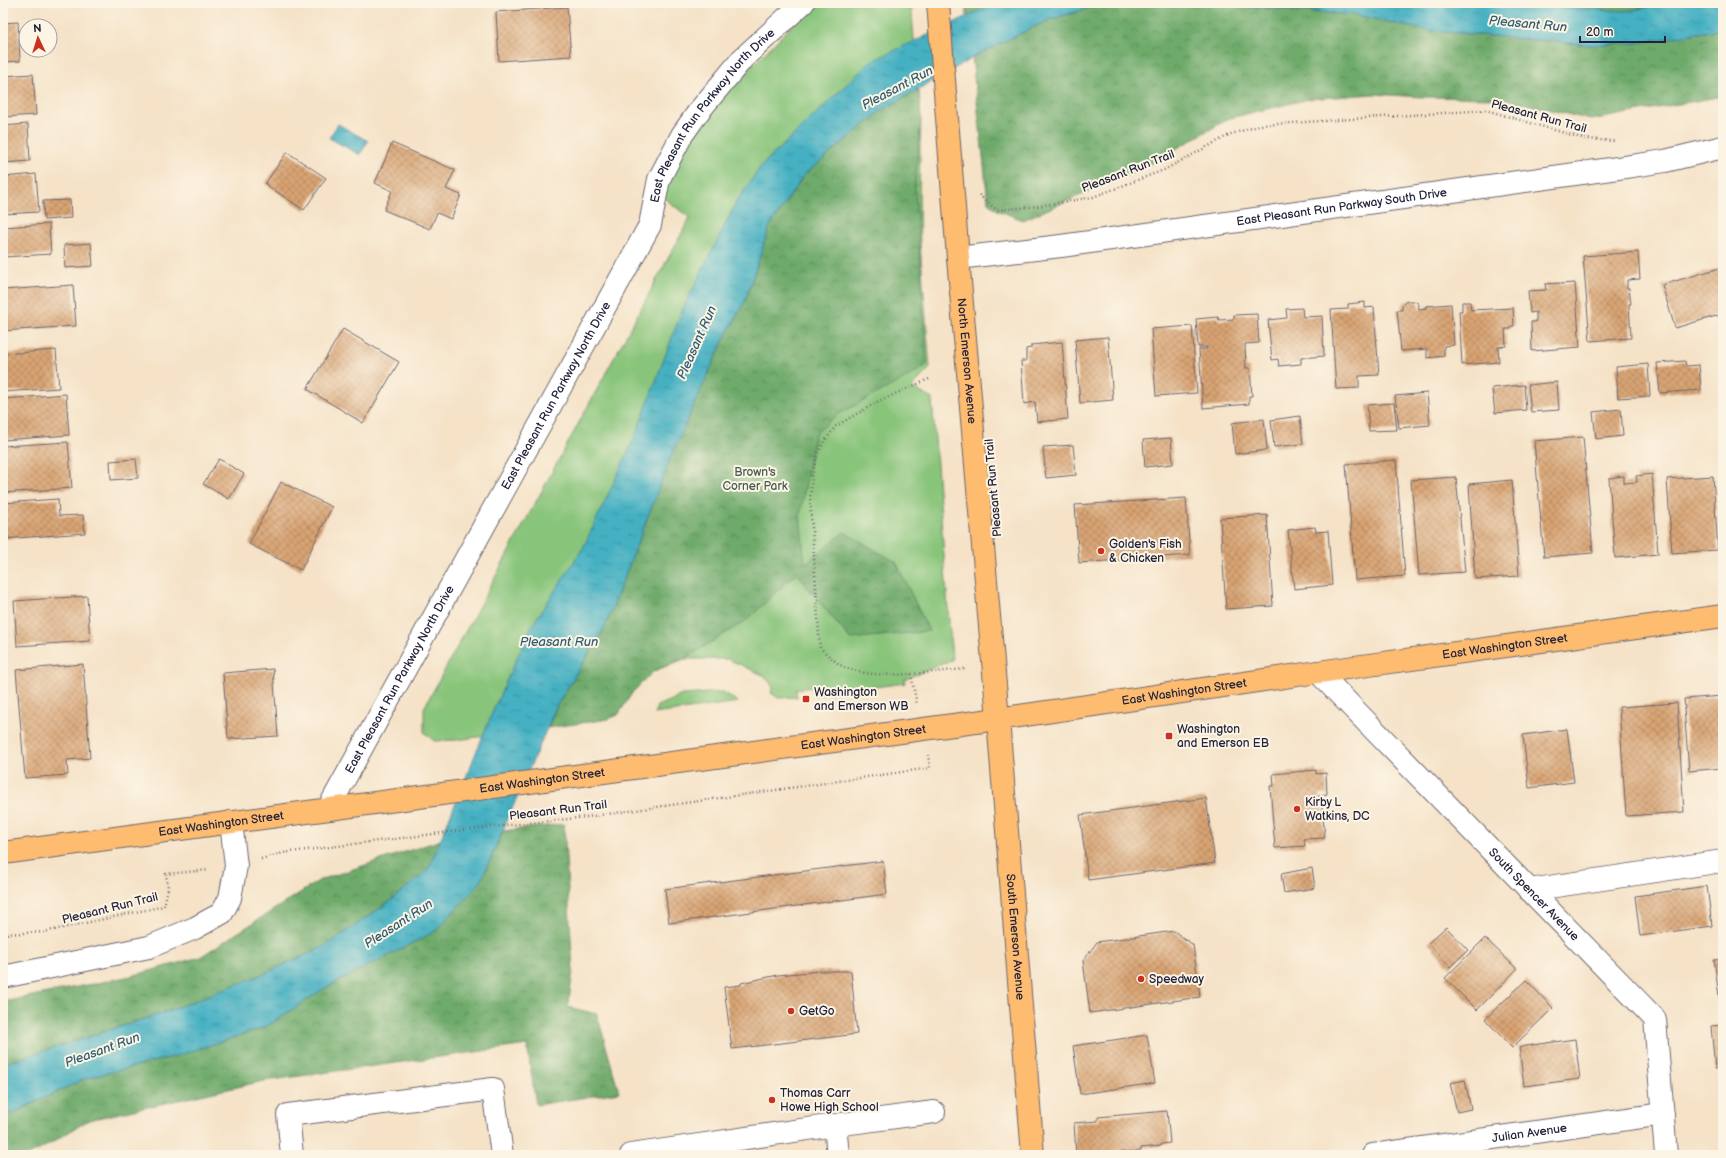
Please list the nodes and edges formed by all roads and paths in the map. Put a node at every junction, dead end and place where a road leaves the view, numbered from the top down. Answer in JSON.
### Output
{"nodes":[{"id":1,"x":803,"y":3,"type":"edge"},
{"id":2,"x":938,"y":3,"type":"edge"},
{"id":3,"x":1615,"y":141,"type":"dead end"},
{"id":4,"x":1723,"y":147,"type":"edge"},
{"id":5,"x":979,"y":202,"type":"dead end"},
{"id":6,"x":958,"y":258,"type":"junction"},
{"id":7,"x":929,"y":379,"type":"dead end"},
{"id":8,"x":1723,"y":616,"type":"edge"},
{"id":9,"x":955,"y":670,"type":"dead end"},
{"id":10,"x":1318,"y":672,"type":"junction"},
{"id":11,"x":998,"y":718,"type":"junction"},
{"id":12,"x":930,"y":768,"type":"dead end"},
{"id":13,"x":328,"y":809,"type":"junction"},
{"id":14,"x":231,"y":822,"type":"junction"},
{"id":15,"x":3,"y":853,"type":"edge"},
{"id":16,"x":283,"y":853,"type":"dead end"},
{"id":17,"x":1723,"y":861,"type":"edge"},
{"id":18,"x":193,"y":872,"type":"dead end"},
{"id":19,"x":1529,"y":890,"type":"junction"},
{"id":20,"x":3,"y":934,"type":"edge"},
{"id":21,"x":3,"y":977,"type":"edge"},
{"id":22,"x":934,"y":1112,"type":"dead end"},
{"id":23,"x":1663,"y":1114,"type":"junction"},
{"id":24,"x":835,"y":1125,"type":"junction"},
{"id":25,"x":292,"y":1155,"type":"edge"},
{"id":26,"x":502,"y":1155,"type":"edge"},
{"id":27,"x":631,"y":1155,"type":"edge"},
{"id":28,"x":838,"y":1155,"type":"edge"},
{"id":29,"x":1033,"y":1155,"type":"edge"},
{"id":30,"x":1373,"y":1155,"type":"edge"},
{"id":31,"x":1666,"y":1155,"type":"edge"}],
"edges":[{"from":1,"to":13,"type":"street","name":"East Pleasant Run Parkway North Drive"},
{"from":2,"to":6,"type":"main road","name":"North Emerson Avenue"},
{"from":3,"to":5,"type":"path","name":"Pleasant Run Trail"},
{"from":4,"to":6,"type":"street","name":"East Pleasant Run Parkway South Drive"},
{"from":6,"to":11,"type":"main road","name":"North Emerson Avenue"},
{"from":7,"to":9,"type":"path"},
{"from":8,"to":10,"type":"main road","name":"East Washington Street"},
{"from":10,"to":11,"type":"main road","name":"East Washington Street"},
{"from":10,"to":19,"type":"street","name":"South Spencer Avenue"},
{"from":11,"to":13,"type":"main road","name":"East Washington Street"},
{"from":11,"to":29,"type":"main road","name":"South Emerson Avenue"},
{"from":12,"to":16,"type":"path","name":"Pleasant Run Trail"},
{"from":13,"to":14,"type":"main road","name":"East Washington Street"},
{"from":14,"to":15,"type":"main road","name":"East Washington Street"},
{"from":14,"to":21,"type":"street"},
{"from":17,"to":19,"type":"street"},
{"from":18,"to":20,"type":"path","name":"Pleasant Run Trail"},
{"from":19,"to":23,"type":"street","name":"South Spencer Avenue"},
{"from":22,"to":24,"type":"street"},
{"from":23,"to":30,"type":"street","name":"Julian Avenue"},
{"from":23,"to":31,"type":"street","name":"South Spencer Avenue"},
{"from":24,"to":27,"type":"street"},
{"from":24,"to":28,"type":"street"},
{"from":25,"to":26,"type":"street"}]}
